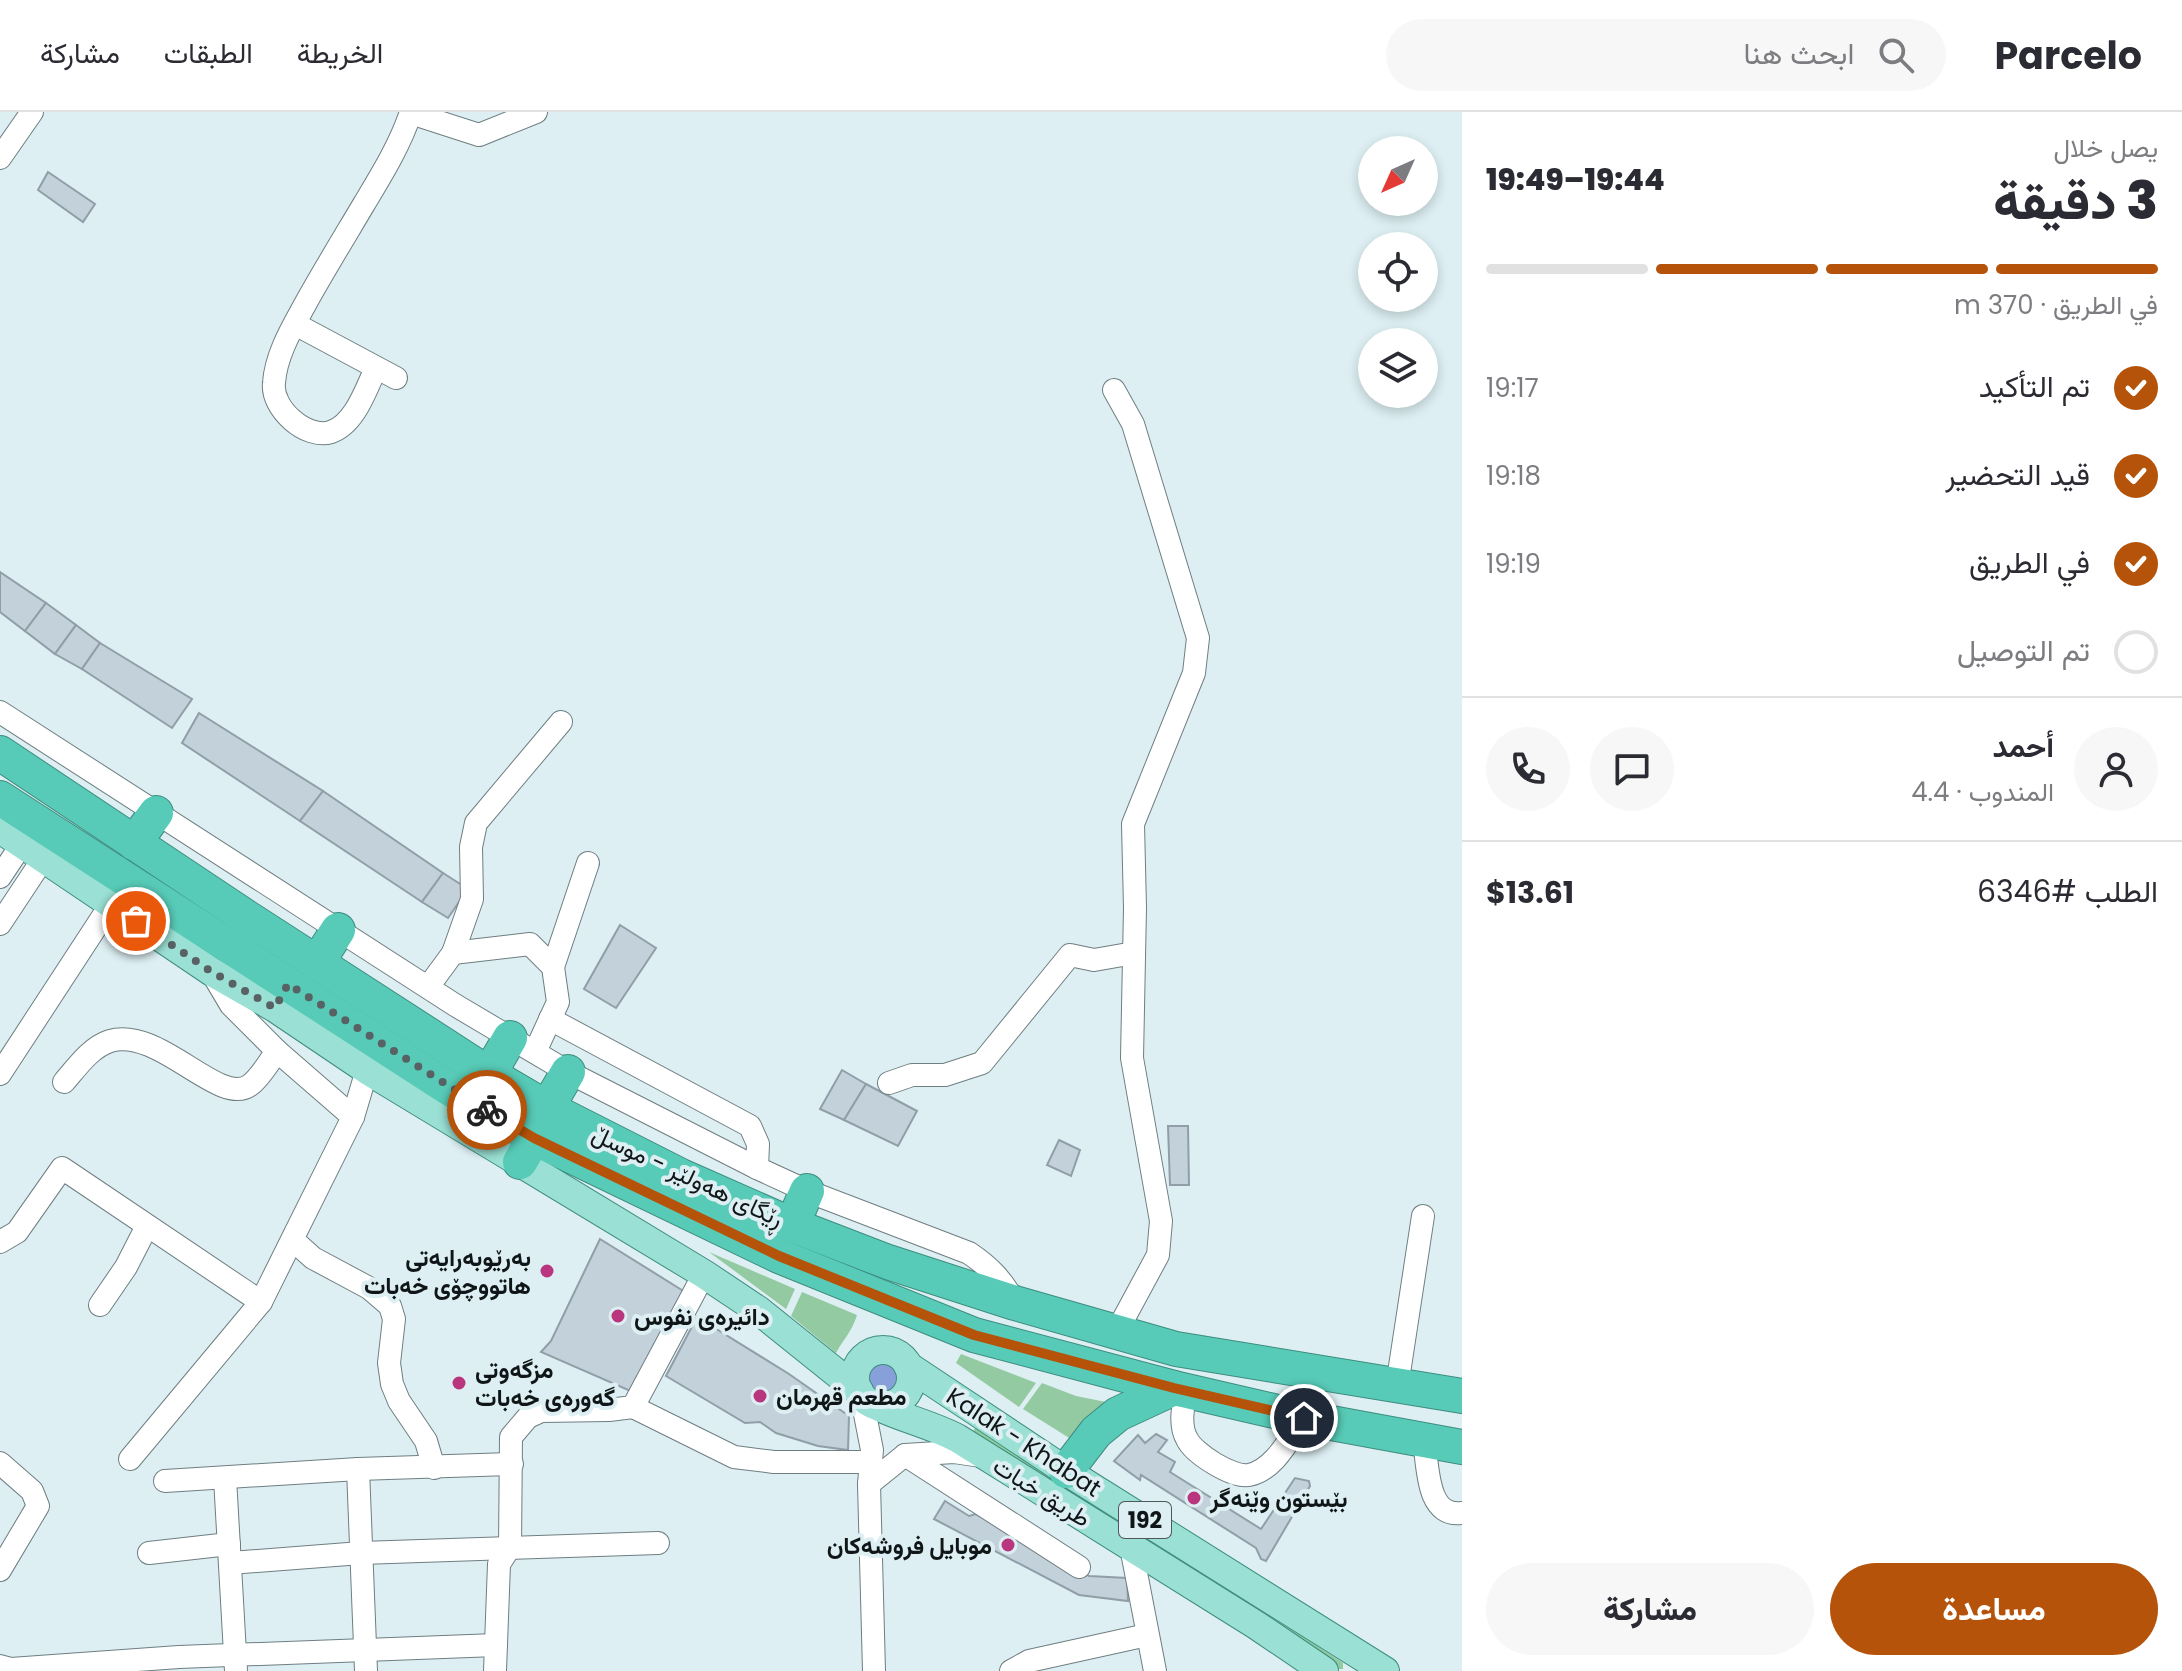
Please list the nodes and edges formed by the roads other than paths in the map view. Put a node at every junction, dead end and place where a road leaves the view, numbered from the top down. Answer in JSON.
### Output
{"nodes":[{"id":1,"x":32,"y":112,"type":"edge"},
{"id":2,"x":536,"y":112,"type":"edge"},
{"id":3,"x":411,"y":113,"type":"edge"},
{"id":4,"x":0,"y":158,"type":"edge"},
{"id":5,"x":295,"y":324,"type":"junction"},
{"id":6,"x":1114,"y":390,"type":"dead end"},
{"id":7,"x":0,"y":712,"type":"edge"},
{"id":8,"x":561,"y":722,"type":"dead end"},
{"id":9,"x":0,"y":753,"type":"edge"},
{"id":10,"x":0,"y":798,"type":"edge"},
{"id":11,"x":156,"y":813,"type":"junction"},
{"id":12,"x":14,"y":842,"type":"edge"},
{"id":13,"x":134,"y":843,"type":"junction"},
{"id":14,"x":588,"y":863,"type":"dead end"},
{"id":15,"x":0,"y":876,"type":"edge"},
{"id":16,"x":24,"y":887,"type":"junction"},
{"id":17,"x":111,"y":904,"type":"junction"},
{"id":18,"x":0,"y":924,"type":"edge"},
{"id":19,"x":338,"y":930,"type":"junction"},
{"id":20,"x":453,"y":953,"type":"junction"},
{"id":21,"x":1134,"y":953,"type":"junction"},
{"id":22,"x":317,"y":963,"type":"junction"},
{"id":23,"x":553,"y":967,"type":"junction"},
{"id":24,"x":212,"y":972,"type":"junction"},
{"id":25,"x":428,"y":987,"type":"junction"},
{"id":26,"x":281,"y":996,"type":"junction"},
{"id":27,"x":550,"y":1019,"type":"junction"},
{"id":28,"x":522,"y":1045,"type":"junction"},
{"id":29,"x":277,"y":1051,"type":"junction"},
{"id":30,"x":367,"y":1070,"type":"junction"},
{"id":31,"x":568,"y":1072,"type":"junction"},
{"id":32,"x":0,"y":1074,"type":"edge"},
{"id":33,"x":489,"y":1074,"type":"junction"},
{"id":34,"x":64,"y":1082,"type":"dead end"},
{"id":35,"x":889,"y":1083,"type":"dead end"},
{"id":36,"x":353,"y":1117,"type":"junction"},
{"id":37,"x":534,"y":1136,"type":"junction"},
{"id":38,"x":757,"y":1168,"type":"junction"},
{"id":39,"x":807,"y":1191,"type":"junction"},
{"id":40,"x":1423,"y":1216,"type":"dead end"},
{"id":41,"x":792,"y":1225,"type":"junction"},
{"id":42,"x":147,"y":1226,"type":"junction"},
{"id":43,"x":294,"y":1241,"type":"junction"},
{"id":44,"x":0,"y":1242,"type":"edge"},
{"id":45,"x":704,"y":1274,"type":"junction"},
{"id":46,"x":1004,"y":1299,"type":"junction"},
{"id":47,"x":261,"y":1302,"type":"junction"},
{"id":48,"x":100,"y":1305,"type":"dead end"},
{"id":49,"x":1117,"y":1331,"type":"junction"},
{"id":50,"x":974,"y":1335,"type":"junction"},
{"id":51,"x":908,"y":1366,"type":"junction"},
{"id":52,"x":1397,"y":1386,"type":"junction"},
{"id":53,"x":1180,"y":1390,"type":"junction"},
{"id":54,"x":1462,"y":1396,"type":"edge"},
{"id":55,"x":865,"y":1397,"type":"junction"},
{"id":56,"x":633,"y":1407,"type":"junction"},
{"id":57,"x":1304,"y":1418,"type":"junction"},
{"id":58,"x":1424,"y":1440,"type":"junction"},
{"id":59,"x":1462,"y":1447,"type":"edge"},
{"id":60,"x":905,"y":1455,"type":"junction"},
{"id":61,"x":986,"y":1456,"type":"junction"},
{"id":62,"x":130,"y":1459,"type":"dead end"},
{"id":63,"x":0,"y":1463,"type":"edge"},
{"id":64,"x":512,"y":1464,"type":"junction"},
{"id":65,"x":434,"y":1468,"type":"junction"},
{"id":66,"x":358,"y":1469,"type":"junction"},
{"id":67,"x":1066,"y":1471,"type":"junction"},
{"id":68,"x":870,"y":1473,"type":"junction"},
{"id":69,"x":225,"y":1478,"type":"junction"},
{"id":70,"x":165,"y":1481,"type":"dead end"},
{"id":71,"x":1462,"y":1513,"type":"edge"},
{"id":72,"x":658,"y":1543,"type":"dead end"},
{"id":73,"x":510,"y":1547,"type":"junction"},
{"id":74,"x":1131,"y":1547,"type":"junction"},
{"id":75,"x":149,"y":1553,"type":"dead end"},
{"id":76,"x":229,"y":1553,"type":"junction"},
{"id":77,"x":361,"y":1553,"type":"junction"},
{"id":78,"x":1079,"y":1567,"type":"dead end"},
{"id":79,"x":0,"y":1570,"type":"edge"},
{"id":80,"x":1147,"y":1635,"type":"junction"},
{"id":81,"x":496,"y":1645,"type":"junction"},
{"id":82,"x":366,"y":1660,"type":"edge"},
{"id":83,"x":236,"y":1663,"type":"edge"},
{"id":84,"x":0,"y":1666,"type":"edge"},
{"id":85,"x":102,"y":1667,"type":"edge"},
{"id":86,"x":495,"y":1671,"type":"edge"},
{"id":87,"x":874,"y":1671,"type":"edge"},
{"id":88,"x":1011,"y":1671,"type":"edge"},
{"id":89,"x":1155,"y":1671,"type":"edge"},
{"id":90,"x":1324,"y":1671,"type":"edge"},
{"id":91,"x":1385,"y":1671,"type":"edge"}],
"edges":[{"from":1,"to":4,"type":"street"},
{"from":2,"to":3,"type":"street"},
{"from":3,"to":5,"type":"street"},
{"from":5,"to":5,"type":"street"},
{"from":6,"to":21,"type":"street"},
{"from":7,"to":11,"type":"street"},
{"from":8,"to":20,"type":"street"},
{"from":9,"to":13,"type":"highway","name":"ڕێگای هەولێر - موسڵ"},
{"from":10,"to":26,"type":"highway","name":"ڕێگای هەولێر - موسڵ"},
{"from":11,"to":13,"type":"highway"},
{"from":11,"to":19,"type":"street"},
{"from":12,"to":15,"type":"street"},
{"from":12,"to":16,"type":"street"},
{"from":12,"to":17,"type":"main road","name":"طريق خبات"},
{"from":13,"to":22,"type":"highway","name":"ڕێگای هەولێر - موسڵ"},
{"from":14,"to":23,"type":"street"},
{"from":15,"to":16,"type":"street"},
{"from":16,"to":18,"type":"street"},
{"from":17,"to":24,"type":"main road","name":"طريق خبات"},
{"from":17,"to":32,"type":"street"},
{"from":19,"to":22,"type":"highway"},
{"from":19,"to":25,"type":"street"},
{"from":20,"to":23,"type":"street"},
{"from":20,"to":25,"type":"street"},
{"from":21,"to":35,"type":"street"},
{"from":21,"to":49,"type":"street"},
{"from":22,"to":33,"type":"highway","name":"ڕێگای هەولێر - موسڵ"},
{"from":23,"to":27,"type":"street"},
{"from":24,"to":26,"type":"main road","name":"طريق خبات"},
{"from":24,"to":29,"type":"street"},
{"from":25,"to":28,"type":"street"},
{"from":26,"to":30,"type":"main road","name":"طريق خبات"},
{"from":26,"to":37,"type":"highway","name":"ڕێگای هەولێر - موسڵ"},
{"from":27,"to":28,"type":"street"},
{"from":27,"to":38,"type":"street"},
{"from":28,"to":31,"type":"street"},
{"from":28,"to":33,"type":"highway"},
{"from":29,"to":34,"type":"street"},
{"from":29,"to":36,"type":"street"},
{"from":30,"to":36,"type":"street"},
{"from":30,"to":37,"type":"main road","name":"طريق خبات"},
{"from":31,"to":37,"type":"highway"},
{"from":31,"to":38,"type":"street"},
{"from":33,"to":37,"type":"highway","name":"ڕێگای هەولێر - موسڵ"},
{"from":36,"to":43,"type":"street"},
{"from":37,"to":41,"type":"highway","name":"ڕێگای هەولێر - موسڵ"},
{"from":37,"to":45,"type":"main road","name":"طريق خبات"},
{"from":37,"to":50,"type":"highway","name":"ڕێگای هەولێر - موسڵ"},
{"from":38,"to":39,"type":"street"},
{"from":39,"to":41,"type":"highway"},
{"from":39,"to":46,"type":"street"},
{"from":40,"to":52,"type":"street"},
{"from":41,"to":46,"type":"highway","name":"ڕێگای هەولێر - موسڵ"},
{"from":42,"to":44,"type":"street"},
{"from":42,"to":47,"type":"street"},
{"from":42,"to":48,"type":"street"},
{"from":43,"to":47,"type":"street"},
{"from":43,"to":65,"type":"street"},
{"from":45,"to":55,"type":"main road","name":"طريق خبات"},
{"from":45,"to":56,"type":"street"},
{"from":46,"to":49,"type":"highway","name":"ڕێگای هەولێر - موسڵ"},
{"from":46,"to":50,"type":"highway"},
{"from":47,"to":62,"type":"street"},
{"from":49,"to":52,"type":"highway","name":"ڕێگای هەولێر - موسڵ"},
{"from":50,"to":53,"type":"highway","name":"ڕێگای هەولێر - موسڵ"},
{"from":51,"to":55,"type":"main road"},
{"from":51,"to":55,"type":"main road"},
{"from":51,"to":67,"type":"main road","name":"Kalak - Khabat","number":"192"},
{"from":52,"to":54,"type":"highway","name":"ڕێگای هەولێر - موسڵ"},
{"from":53,"to":57,"type":"highway","name":"ڕێگای هەولێر - موسڵ"},
{"from":53,"to":57,"type":"street"},
{"from":53,"to":67,"type":"highway"},
{"from":55,"to":61,"type":"main road","name":"طريق خبات","number":"192"},
{"from":55,"to":68,"type":"street"},
{"from":56,"to":64,"type":"street"},
{"from":56,"to":68,"type":"street"},
{"from":57,"to":58,"type":"highway","name":"ڕێگای هەولێر - موسڵ"},
{"from":58,"to":59,"type":"highway","name":"ڕێگای هەولێر - موسڵ"},
{"from":58,"to":71,"type":"street"},
{"from":60,"to":61,"type":"street"},
{"from":60,"to":68,"type":"street"},
{"from":60,"to":78,"type":"street"},
{"from":61,"to":74,"type":"main road","name":"طريق خبات","number":"192"},
{"from":63,"to":79,"type":"street"},
{"from":64,"to":65,"type":"street"},
{"from":64,"to":73,"type":"street"},
{"from":65,"to":66,"type":"street"},
{"from":66,"to":69,"type":"street"},
{"from":66,"to":77,"type":"street"},
{"from":67,"to":91,"type":"main road","name":"Kalak - Khabat","number":"192"},
{"from":68,"to":87,"type":"street"},
{"from":69,"to":70,"type":"street"},
{"from":69,"to":76,"type":"street"},
{"from":72,"to":73,"type":"street"},
{"from":73,"to":77,"type":"street"},
{"from":73,"to":81,"type":"street"},
{"from":74,"to":80,"type":"street"},
{"from":74,"to":90,"type":"main road","name":"طريق خبات","number":"192"},
{"from":75,"to":76,"type":"street"},
{"from":76,"to":77,"type":"street"},
{"from":76,"to":83,"type":"street"},
{"from":77,"to":82,"type":"street"},
{"from":80,"to":88,"type":"street"},
{"from":80,"to":89,"type":"street"},
{"from":81,"to":82,"type":"street"},
{"from":81,"to":86,"type":"street"},
{"from":82,"to":83,"type":"street"},
{"from":83,"to":85,"type":"street"},
{"from":84,"to":85,"type":"street"}]}
